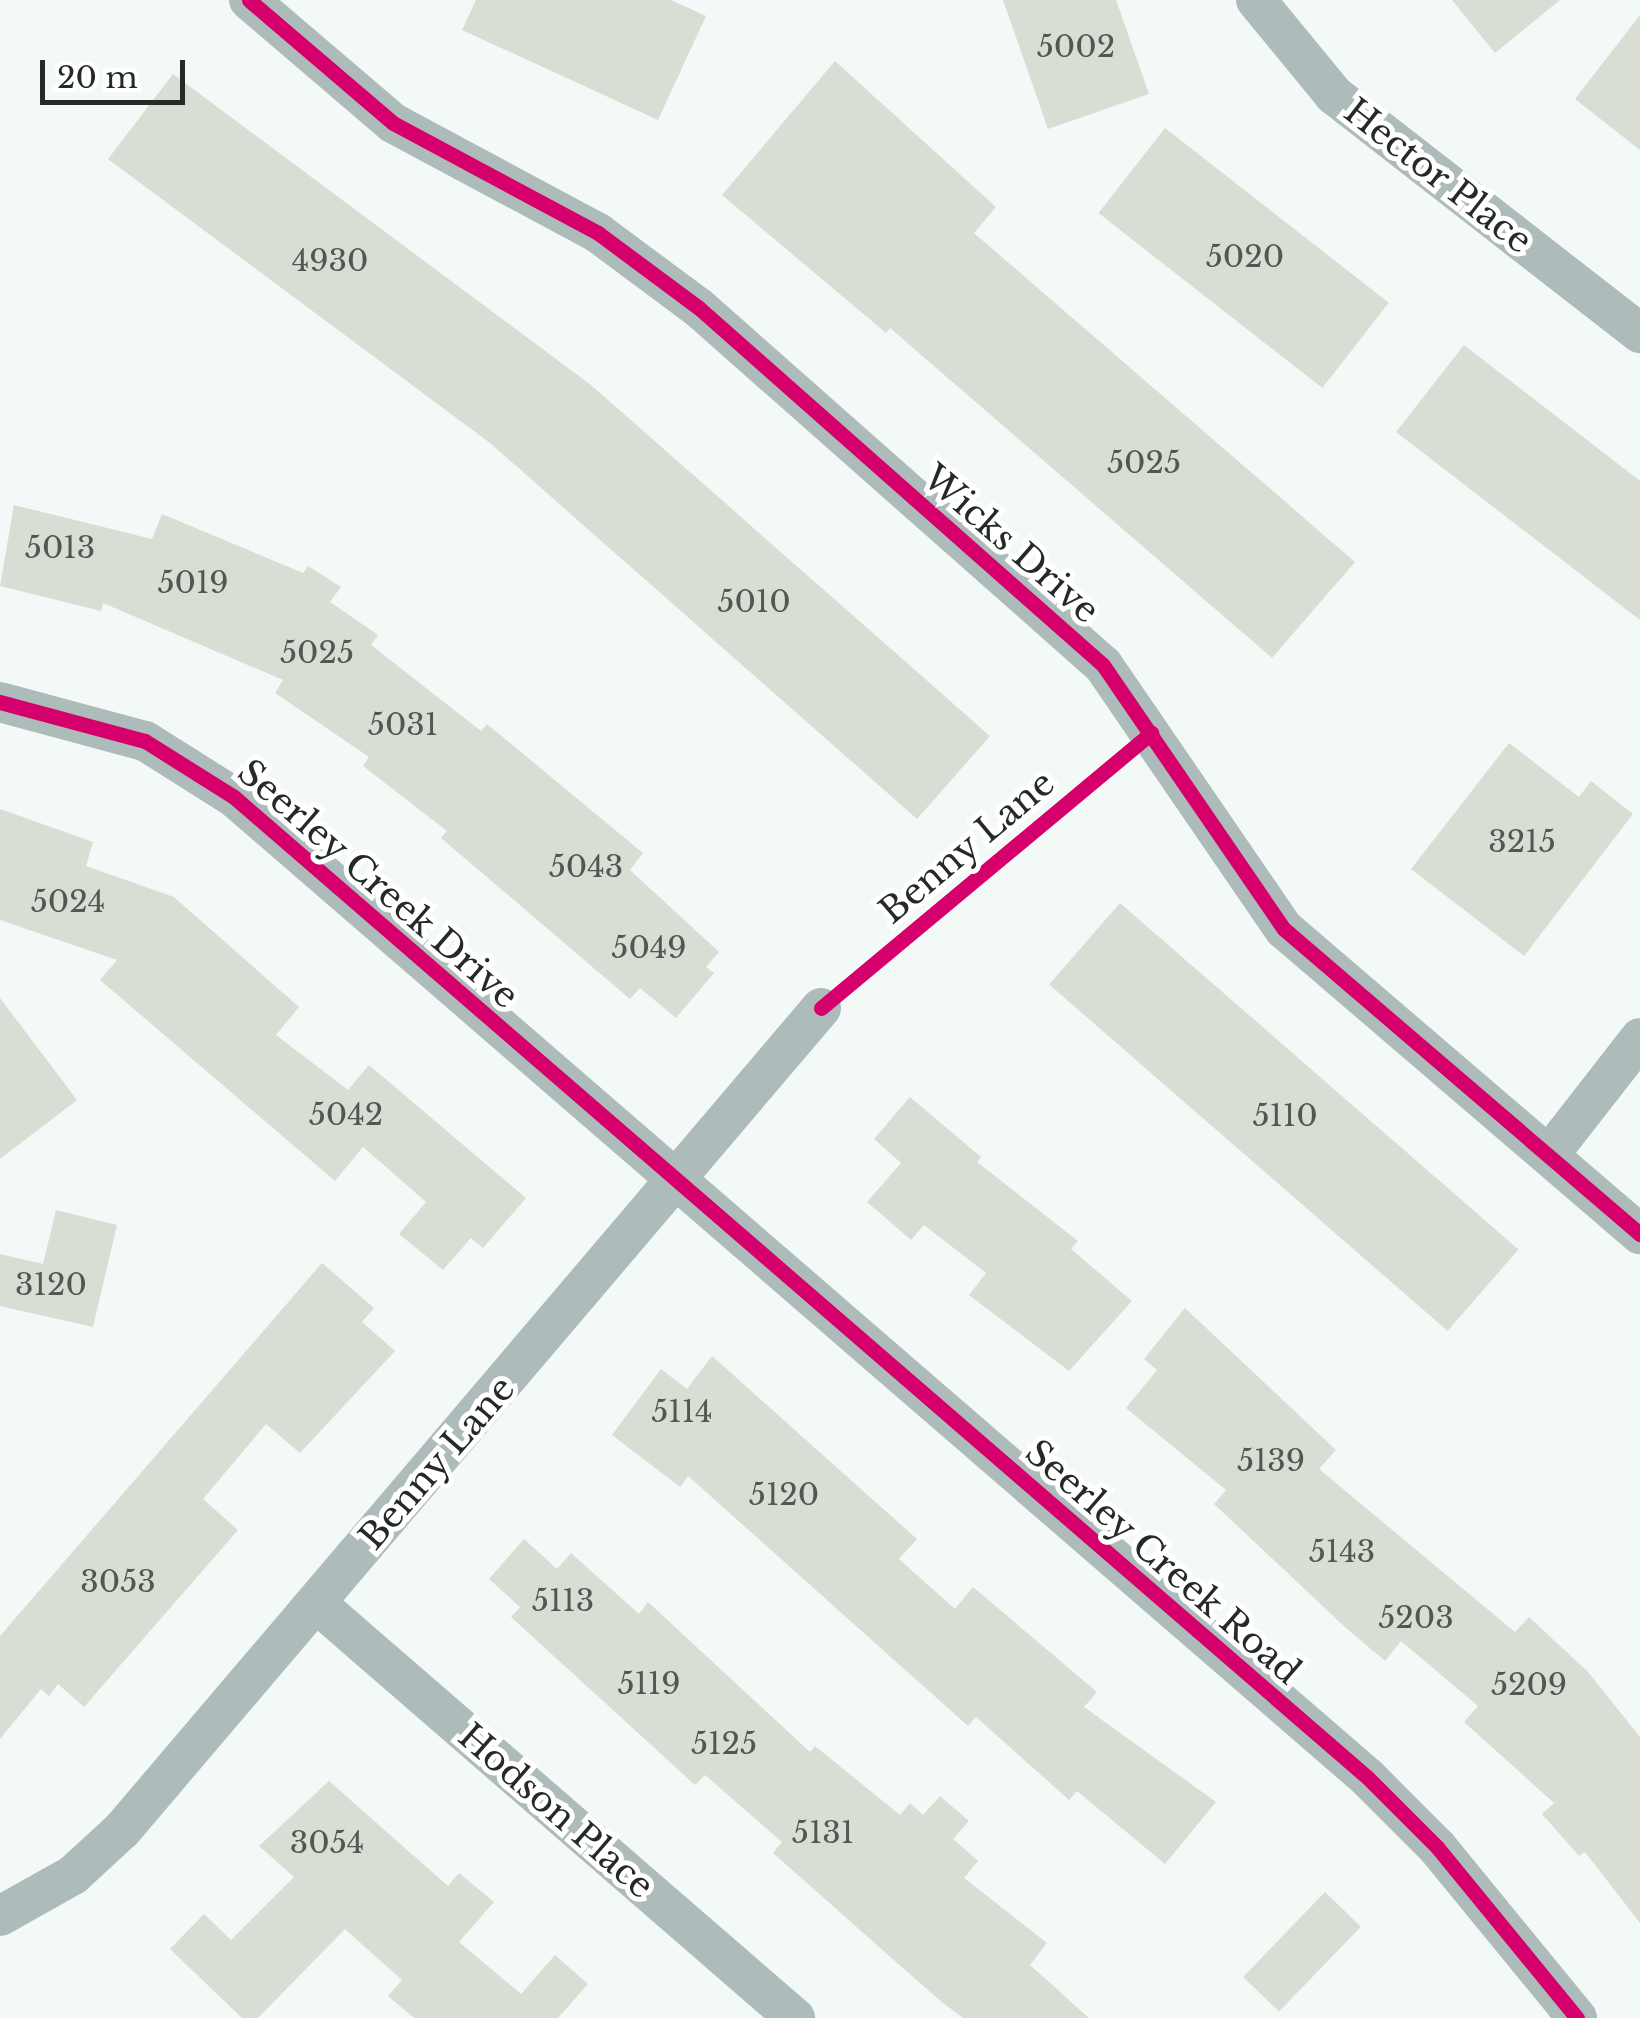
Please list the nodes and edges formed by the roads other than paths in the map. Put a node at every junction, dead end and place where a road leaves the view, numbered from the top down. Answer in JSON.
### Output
{"nodes":[{"id":1,"x":249,"y":0,"type":"edge"},
{"id":2,"x":1256,"y":0,"type":"edge"},
{"id":3,"x":1640,"y":333,"type":"edge"},
{"id":4,"x":0,"y":702,"type":"edge"},
{"id":5,"x":821,"y":1008,"type":"dead end"},
{"id":6,"x":1640,"y":1038,"type":"edge"},
{"id":7,"x":1549,"y":1155,"type":"junction"},
{"id":8,"x":677,"y":1182,"type":"junction"},
{"id":9,"x":1640,"y":1234,"type":"edge"},
{"id":10,"x":316,"y":1603,"type":"junction"},
{"id":11,"x":0,"y":1916,"type":"edge"},
{"id":12,"x":795,"y":2018,"type":"edge"},
{"id":13,"x":1577,"y":2018,"type":"edge"}],
"edges":[{"from":1,"to":7,"type":"street","name":"Wicks Drive"},
{"from":2,"to":3,"type":"street","name":"Hector Place"},
{"from":4,"to":8,"type":"street","name":"Seerley Creek Drive"},
{"from":5,"to":8,"type":"street","name":"Benny Lane"},
{"from":6,"to":7,"type":"street"},
{"from":7,"to":9,"type":"street","name":"Wicks Drive"},
{"from":8,"to":10,"type":"street","name":"Benny Lane"},
{"from":8,"to":13,"type":"street","name":"Seerley Creek Road"},
{"from":10,"to":11,"type":"street","name":"Benny Lane"},
{"from":10,"to":12,"type":"street","name":"Hodson Place"}]}
